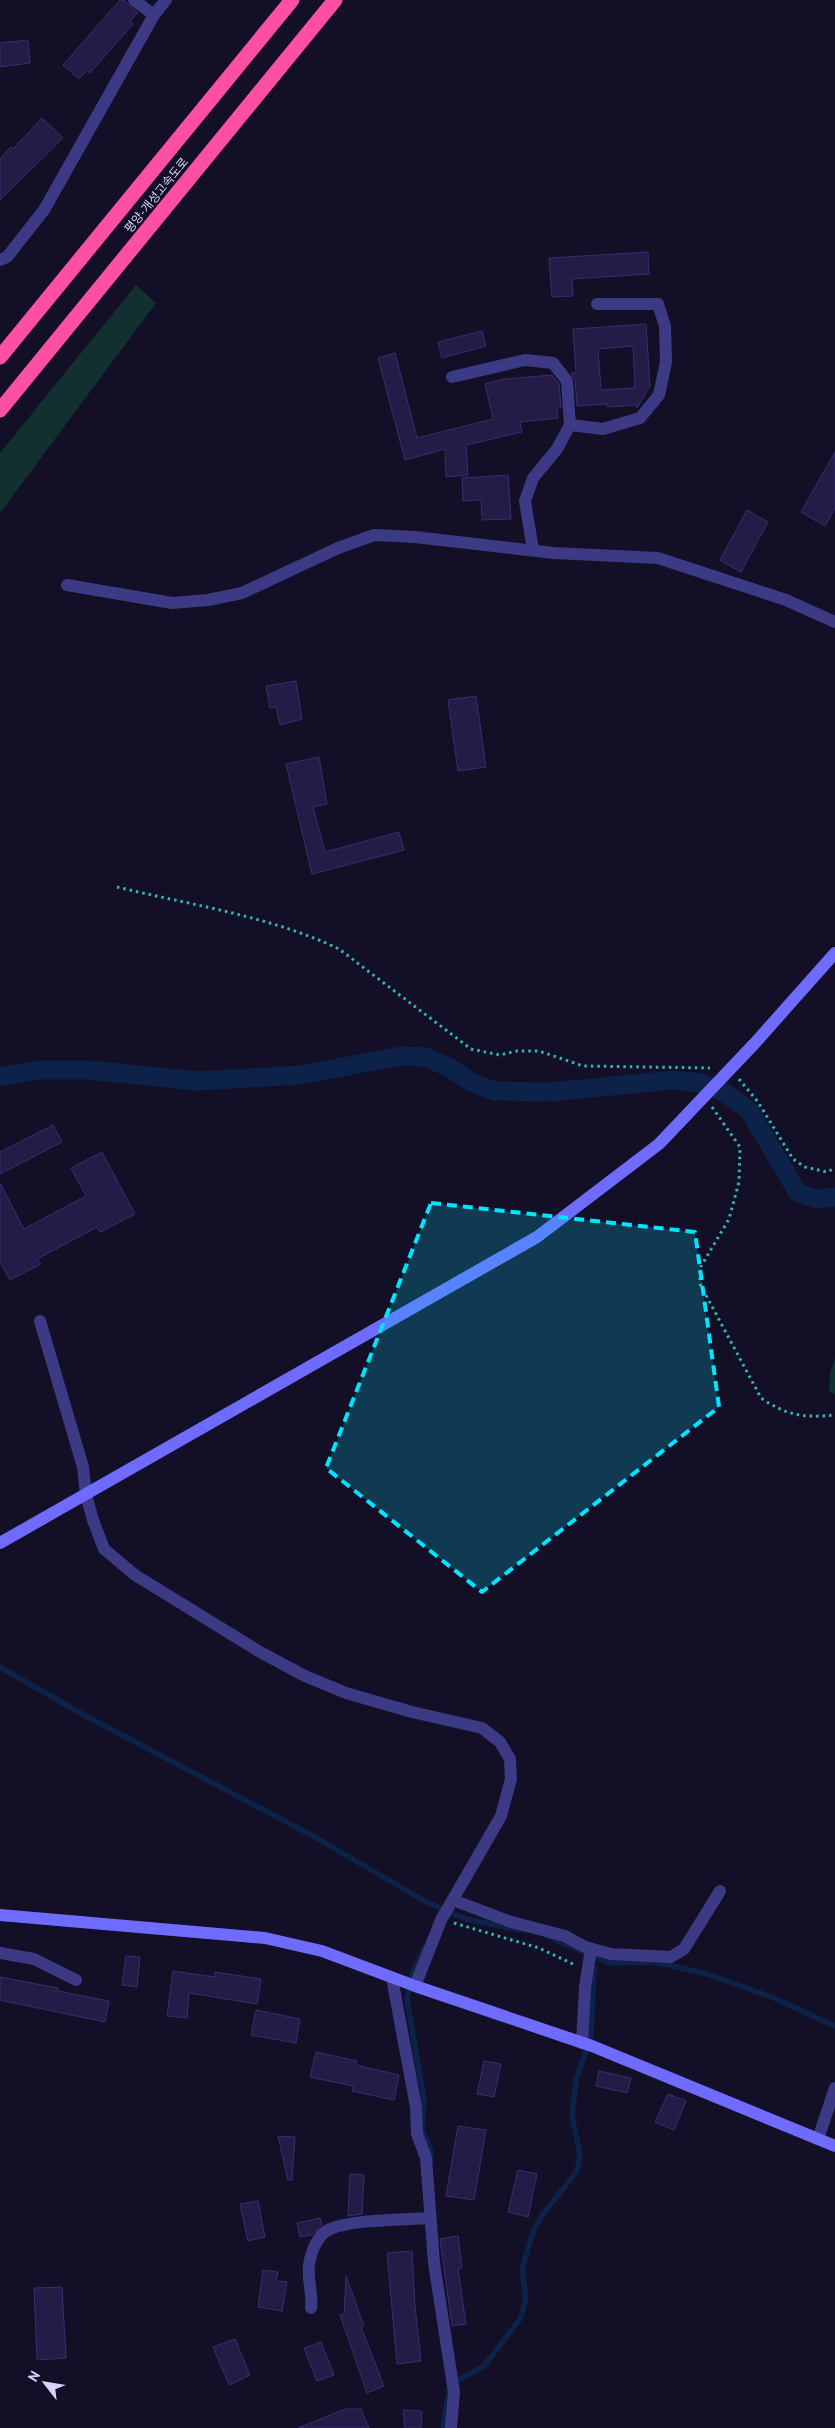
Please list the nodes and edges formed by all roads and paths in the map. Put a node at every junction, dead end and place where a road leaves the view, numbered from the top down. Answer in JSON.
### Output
{"nodes":[{"id":1,"x":134,"y":0,"type":"edge"},
{"id":2,"x":166,"y":0,"type":"edge"},
{"id":3,"x":292,"y":0,"type":"edge"},
{"id":4,"x":335,"y":0,"type":"edge"},
{"id":5,"x":154,"y":15,"type":"junction"},
{"id":6,"x":0,"y":260,"type":"edge"},
{"id":7,"x":597,"y":304,"type":"dead end"},
{"id":8,"x":0,"y":357,"type":"edge"},
{"id":9,"x":452,"y":377,"type":"dead end"},
{"id":10,"x":0,"y":410,"type":"edge"},
{"id":11,"x":570,"y":426,"type":"junction"},
{"id":12,"x":533,"y":550,"type":"junction"},
{"id":13,"x":67,"y":585,"type":"dead end"},
{"id":14,"x":835,"y":622,"type":"edge"},
{"id":15,"x":116,"y":888,"type":"dead end"},
{"id":16,"x":835,"y":953,"type":"edge"},
{"id":17,"x":731,"y":1069,"type":"junction"},
{"id":18,"x":704,"y":1096,"type":"junction"},
{"id":19,"x":835,"y":1168,"type":"edge"},
{"id":20,"x":40,"y":1321,"type":"dead end"},
{"id":21,"x":835,"y":1415,"type":"edge"},
{"id":22,"x":86,"y":1495,"type":"junction"},
{"id":23,"x":0,"y":1543,"type":"edge"},
{"id":24,"x":720,"y":1891,"type":"dead end"},
{"id":25,"x":453,"y":1900,"type":"junction"},
{"id":26,"x":0,"y":1915,"type":"edge"},
{"id":27,"x":441,"y":1920,"type":"junction"},
{"id":28,"x":592,"y":1949,"type":"junction"},
{"id":29,"x":0,"y":1953,"type":"edge"},
{"id":30,"x":588,"y":1971,"type":"junction"},
{"id":31,"x":392,"y":1978,"type":"junction"},
{"id":32,"x":76,"y":1980,"type":"dead end"},
{"id":33,"x":412,"y":1984,"type":"junction"},
{"id":34,"x":586,"y":2044,"type":"junction"},
{"id":35,"x":835,"y":2088,"type":"edge"},
{"id":36,"x":818,"y":2139,"type":"junction"},
{"id":37,"x":835,"y":2146,"type":"edge"},
{"id":38,"x":430,"y":2218,"type":"junction"},
{"id":39,"x":311,"y":2308,"type":"dead end"},
{"id":40,"x":450,"y":2428,"type":"edge"}],
"edges":[{"from":1,"to":5,"type":"street"},
{"from":2,"to":5,"type":"street"},
{"from":3,"to":8,"type":"highway","name":"평양-개성고속도로"},
{"from":4,"to":10,"type":"highway","name":"평양-개성고속도로"},
{"from":5,"to":6,"type":"street"},
{"from":7,"to":11,"type":"street"},
{"from":9,"to":11,"type":"street"},
{"from":11,"to":12,"type":"street"},
{"from":12,"to":13,"type":"street"},
{"from":12,"to":14,"type":"street"},
{"from":15,"to":17,"type":"path"},
{"from":16,"to":17,"type":"street"},
{"from":17,"to":18,"type":"street"},
{"from":17,"to":19,"type":"path"},
{"from":18,"to":21,"type":"path"},
{"from":18,"to":22,"type":"street"},
{"from":20,"to":22,"type":"street"},
{"from":22,"to":23,"type":"street"},
{"from":22,"to":25,"type":"street"},
{"from":24,"to":28,"type":"street"},
{"from":25,"to":27,"type":"street"},
{"from":25,"to":28,"type":"street"},
{"from":26,"to":31,"type":"street"},
{"from":27,"to":30,"type":"path"},
{"from":27,"to":33,"type":"street"},
{"from":28,"to":30,"type":"street"},
{"from":29,"to":32,"type":"street"},
{"from":30,"to":34,"type":"street"},
{"from":31,"to":33,"type":"street"},
{"from":31,"to":38,"type":"street"},
{"from":33,"to":34,"type":"street"},
{"from":34,"to":36,"type":"street"},
{"from":35,"to":36,"type":"street"},
{"from":36,"to":37,"type":"street"},
{"from":38,"to":39,"type":"street"},
{"from":38,"to":40,"type":"street"}]}
